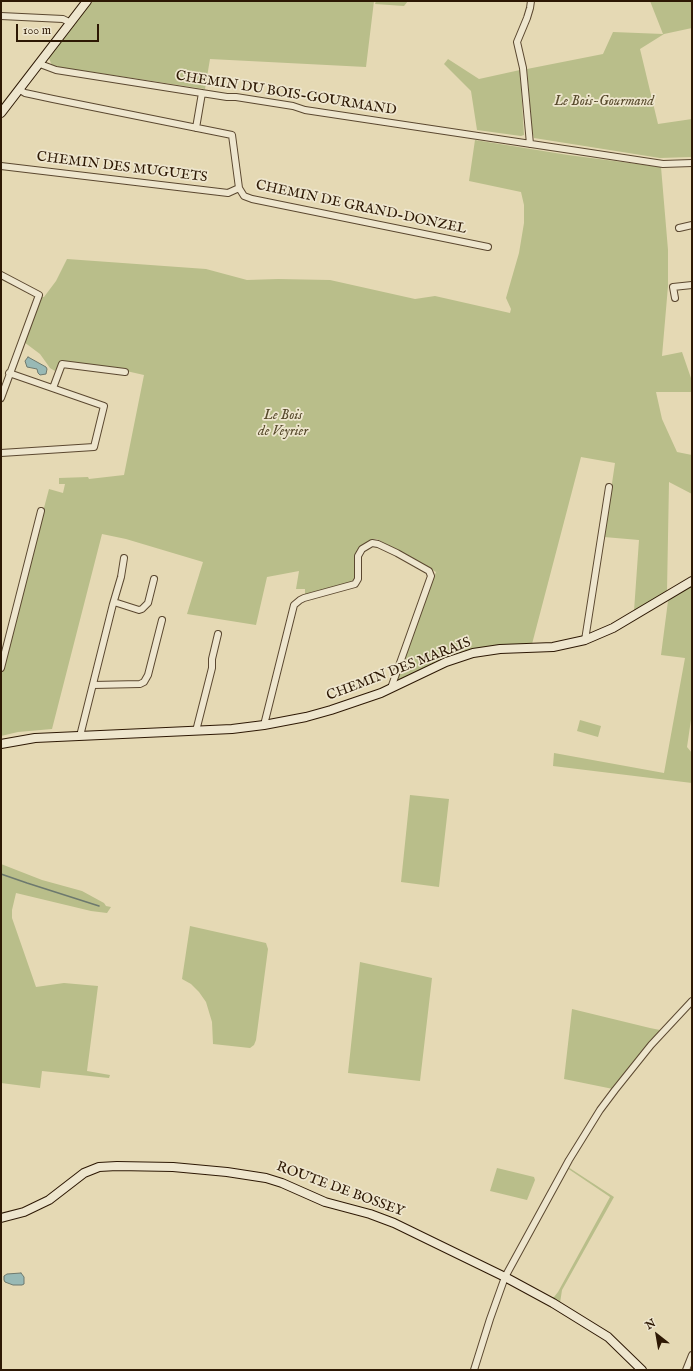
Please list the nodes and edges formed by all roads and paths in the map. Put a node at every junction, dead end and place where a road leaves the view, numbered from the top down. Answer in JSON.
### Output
{"nodes":[{"id":1,"x":87,"y":1,"type":"edge"},
{"id":2,"x":531,"y":1,"type":"edge"},
{"id":3,"x":1,"y":16,"type":"edge"},
{"id":4,"x":71,"y":23,"type":"junction"},
{"id":5,"x":40,"y":64,"type":"junction"},
{"id":6,"x":20,"y":90,"type":"junction"},
{"id":7,"x":202,"y":93,"type":"junction"},
{"id":8,"x":1,"y":113,"type":"edge"},
{"id":9,"x":195,"y":128,"type":"junction"},
{"id":10,"x":530,"y":144,"type":"junction"},
{"id":11,"x":692,"y":163,"type":"edge"},
{"id":12,"x":1,"y":166,"type":"edge"},
{"id":13,"x":239,"y":188,"type":"junction"},
{"id":14,"x":692,"y":225,"type":"edge"},
{"id":15,"x":679,"y":228,"type":"dead end"},
{"id":16,"x":488,"y":247,"type":"dead end"},
{"id":17,"x":1,"y":275,"type":"edge"},
{"id":18,"x":692,"y":284,"type":"edge"},
{"id":19,"x":675,"y":298,"type":"dead end"},
{"id":20,"x":125,"y":372,"type":"dead end"},
{"id":21,"x":9,"y":373,"type":"junction"},
{"id":22,"x":52,"y":388,"type":"junction"},
{"id":23,"x":1,"y":398,"type":"edge"},
{"id":24,"x":1,"y":452,"type":"edge"},
{"id":25,"x":609,"y":487,"type":"dead end"},
{"id":26,"x":41,"y":511,"type":"dead end"},
{"id":27,"x":124,"y":558,"type":"dead end"},
{"id":28,"x":154,"y":579,"type":"dead end"},
{"id":29,"x":692,"y":581,"type":"edge"},
{"id":30,"x":114,"y":602,"type":"junction"},
{"id":31,"x":162,"y":620,"type":"dead end"},
{"id":32,"x":218,"y":634,"type":"dead end"},
{"id":33,"x":585,"y":640,"type":"junction"},
{"id":34,"x":1,"y":668,"type":"edge"},
{"id":35,"x":93,"y":685,"type":"junction"},
{"id":36,"x":391,"y":688,"type":"junction"},
{"id":37,"x":264,"y":725,"type":"junction"},
{"id":38,"x":196,"y":731,"type":"junction"},
{"id":39,"x":80,"y":736,"type":"junction"},
{"id":40,"x":1,"y":744,"type":"edge"},
{"id":41,"x":692,"y":1001,"type":"edge"},
{"id":42,"x":1,"y":1218,"type":"edge"},
{"id":43,"x":505,"y":1277,"type":"junction"},
{"id":44,"x":692,"y":1355,"type":"edge"},
{"id":45,"x":474,"y":1370,"type":"edge"},
{"id":46,"x":642,"y":1370,"type":"edge"},
{"id":47,"x":686,"y":1370,"type":"edge"}],
"edges":[{"from":1,"to":4,"type":"street"},
{"from":2,"to":10,"type":"street"},
{"from":3,"to":4,"type":"street"},
{"from":4,"to":5,"type":"street"},
{"from":5,"to":6,"type":"street"},
{"from":5,"to":7,"type":"street","name":"CHEMIN DU BOIS-GOURMAND"},
{"from":6,"to":8,"type":"street"},
{"from":6,"to":9,"type":"street","name":"CHEMIN DE GRAND-DONZEL"},
{"from":7,"to":9,"type":"street"},
{"from":7,"to":10,"type":"street","name":"CHEMIN DU BOIS-GOURMAND"},
{"from":9,"to":13,"type":"street","name":"CHEMIN DE GRAND-DONZEL"},
{"from":10,"to":11,"type":"street","name":"CHEMIN DU BOIS-GOURMAND"},
{"from":12,"to":13,"type":"street","name":"CHEMIN DES MUGUETS"},
{"from":13,"to":16,"type":"street","name":"CHEMIN DE GRAND-DONZEL"},
{"from":14,"to":15,"type":"street"},
{"from":17,"to":21,"type":"street"},
{"from":18,"to":19,"type":"street"},
{"from":20,"to":22,"type":"street"},
{"from":21,"to":22,"type":"street"},
{"from":21,"to":23,"type":"street"},
{"from":22,"to":24,"type":"street"},
{"from":25,"to":33,"type":"street"},
{"from":26,"to":34,"type":"street"},
{"from":27,"to":30,"type":"street"},
{"from":28,"to":30,"type":"street"},
{"from":29,"to":33,"type":"street","name":"CHEMIN DES MARAIS"},
{"from":30,"to":35,"type":"street"},
{"from":31,"to":35,"type":"street"},
{"from":32,"to":38,"type":"street"},
{"from":33,"to":36,"type":"street","name":"CHEMIN DES MARAIS"},
{"from":35,"to":39,"type":"street"},
{"from":36,"to":37,"type":"street","name":"CHEMIN DES MARAIS"},
{"from":36,"to":37,"type":"street"},
{"from":37,"to":38,"type":"street","name":"CHEMIN DES MARAIS"},
{"from":38,"to":39,"type":"street","name":"CHEMIN DES MARAIS"},
{"from":39,"to":40,"type":"street","name":"CHEMIN DES MARAIS"},
{"from":41,"to":43,"type":"street"},
{"from":42,"to":43,"type":"street","name":"ROUTE DE BOSSEY"},
{"from":43,"to":45,"type":"street"},
{"from":43,"to":46,"type":"street","name":"ROUTE DE BOSSEY"},
{"from":44,"to":47,"type":"street"}]}
